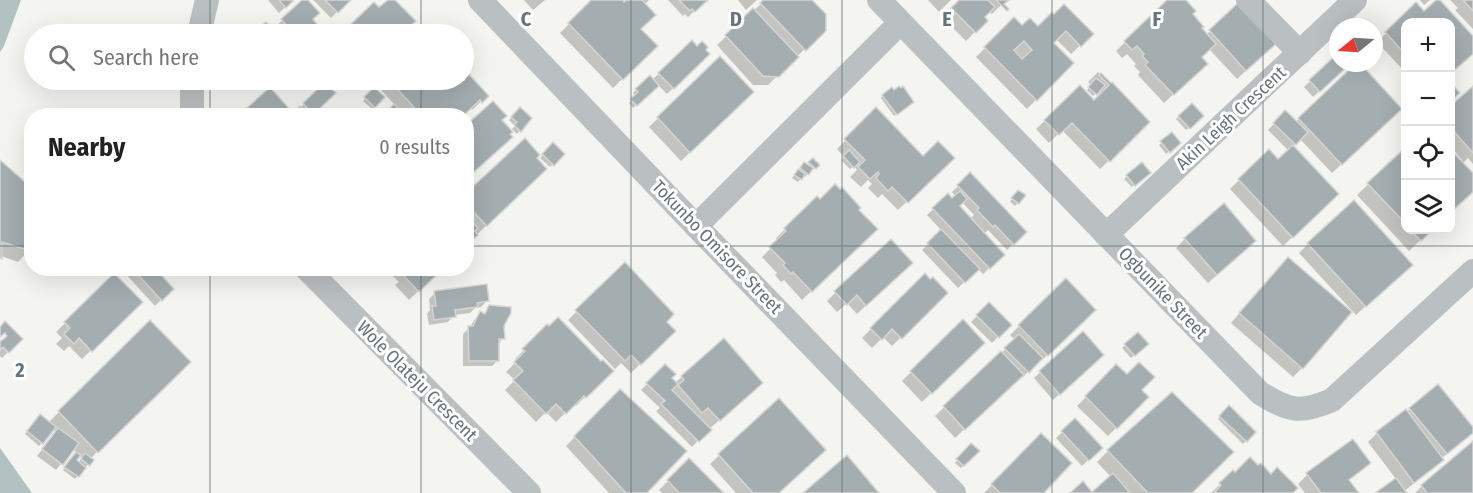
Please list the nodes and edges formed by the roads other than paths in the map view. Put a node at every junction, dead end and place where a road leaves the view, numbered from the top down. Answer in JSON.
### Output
{"nodes":[{"id":1,"x":207,"y":0,"type":"edge"},
{"id":2,"x":480,"y":0,"type":"edge"},
{"id":3,"x":879,"y":0,"type":"edge"},
{"id":4,"x":1248,"y":0,"type":"edge"},
{"id":5,"x":1355,"y":0,"type":"edge"},
{"id":6,"x":900,"y":22,"type":"junction"},
{"id":7,"x":201,"y":24,"type":"edge"},
{"id":8,"x":1300,"y":53,"type":"junction"},
{"id":9,"x":192,"y":90,"type":"edge"},
{"id":10,"x":192,"y":108,"type":"edge"},
{"id":11,"x":696,"y":226,"type":"junction"},
{"id":12,"x":1106,"y":235,"type":"junction"},
{"id":13,"x":1473,"y":271,"type":"edge"},
{"id":14,"x":314,"y":276,"type":"edge"},
{"id":15,"x":529,"y":493,"type":"edge"},
{"id":16,"x":954,"y":493,"type":"edge"}],
"edges":[{"from":1,"to":7,"type":"street"},
{"from":2,"to":11,"type":"street","name":"Tokunbo Omisore Street"},
{"from":3,"to":6,"type":"street","name":"Ogbunike Street"},
{"from":4,"to":8,"type":"street"},
{"from":5,"to":8,"type":"street","name":"Akin Leigh Crescent"},
{"from":6,"to":11,"type":"street"},
{"from":6,"to":12,"type":"street","name":"Ogbunike Street"},
{"from":8,"to":12,"type":"street","name":"Akin Leigh Crescent"},
{"from":9,"to":10,"type":"street"},
{"from":11,"to":16,"type":"street","name":"Tokunbo Omisore Street"},
{"from":12,"to":13,"type":"street","name":"Ogbunike Street"},
{"from":14,"to":15,"type":"street","name":"Wole Olateju Crescent"}]}
